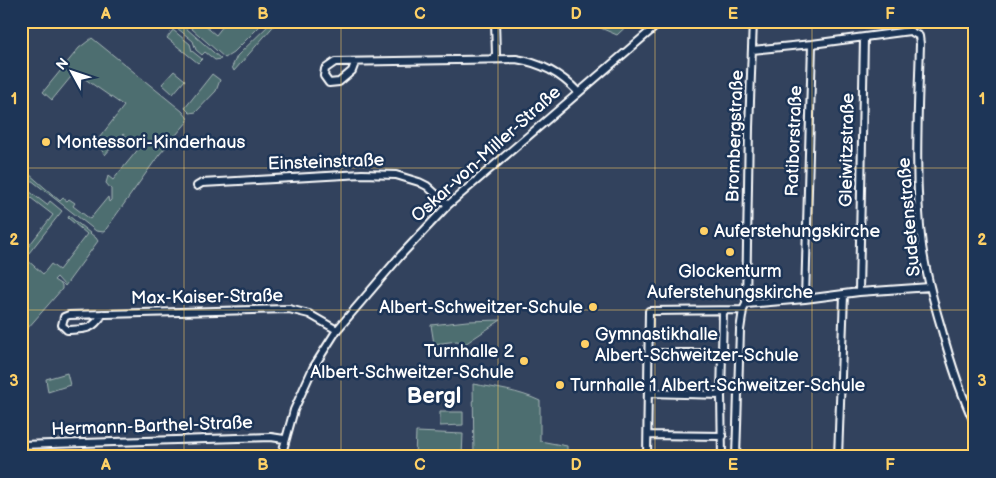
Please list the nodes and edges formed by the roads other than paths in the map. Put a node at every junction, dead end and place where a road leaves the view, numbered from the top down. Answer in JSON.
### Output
{"nodes":[{"id":1,"x":495,"y":21,"type":"edge"},
{"id":2,"x":662,"y":21,"type":"edge"},
{"id":3,"x":753,"y":21,"type":"edge"},
{"id":4,"x":864,"y":38,"type":"junction"},
{"id":5,"x":812,"y":44,"type":"junction"},
{"id":6,"x":752,"y":50,"type":"junction"},
{"id":7,"x":492,"y":59,"type":"junction"},
{"id":8,"x":355,"y":63,"type":"junction"},
{"id":9,"x":578,"y":92,"type":"junction"},
{"id":10,"x":975,"y":165,"type":"edge"},
{"id":11,"x":197,"y":186,"type":"dead end"},
{"id":12,"x":975,"y":188,"type":"edge"},
{"id":13,"x":448,"y":205,"type":"junction"},
{"id":14,"x":930,"y":288,"type":"junction"},
{"id":15,"x":859,"y":292,"type":"junction"},
{"id":16,"x":844,"y":295,"type":"junction"},
{"id":17,"x":805,"y":299,"type":"junction"},
{"id":18,"x":744,"y":307,"type":"junction"},
{"id":19,"x":723,"y":311,"type":"junction"},
{"id":20,"x":103,"y":314,"type":"junction"},
{"id":21,"x":337,"y":330,"type":"junction"},
{"id":22,"x":648,"y":353,"type":"junction"},
{"id":23,"x":722,"y":353,"type":"junction"},
{"id":24,"x":648,"y":393,"type":"junction"},
{"id":25,"x":721,"y":395,"type":"junction"},
{"id":26,"x":975,"y":424,"type":"edge"},
{"id":27,"x":648,"y":434,"type":"junction"},
{"id":28,"x":723,"y":436,"type":"junction"},
{"id":29,"x":284,"y":439,"type":"junction"},
{"id":30,"x":21,"y":446,"type":"edge"},
{"id":31,"x":281,"y":457,"type":"edge"},
{"id":32,"x":646,"y":457,"type":"edge"},
{"id":33,"x":722,"y":457,"type":"edge"},
{"id":34,"x":736,"y":457,"type":"edge"},
{"id":35,"x":838,"y":457,"type":"edge"}],
"edges":[{"from":1,"to":7,"type":"street"},
{"from":2,"to":9,"type":"street","name":"Oskar-von-Miller-Straße"},
{"from":3,"to":6,"type":"street","name":"Brombergstraße"},
{"from":4,"to":5,"type":"street"},
{"from":4,"to":14,"type":"street","name":"Sudetenstraße"},
{"from":4,"to":15,"type":"street","name":"Gleiwitzstraße"},
{"from":5,"to":6,"type":"street"},
{"from":5,"to":17,"type":"street","name":"Ratiborstraße"},
{"from":6,"to":18,"type":"street","name":"Brombergstraße"},
{"from":7,"to":8,"type":"street"},
{"from":7,"to":9,"type":"street"},
{"from":8,"to":8,"type":"street"},
{"from":9,"to":13,"type":"street","name":"Oskar-von-Miller-Straße"},
{"from":10,"to":12,"type":"main road"},
{"from":11,"to":13,"type":"street","name":"Einsteinstraße"},
{"from":13,"to":21,"type":"street","name":"Oskar-von-Miller-Straße"},
{"from":14,"to":15,"type":"street"},
{"from":14,"to":26,"type":"street","name":"Sudetenstraße"},
{"from":15,"to":16,"type":"street"},
{"from":16,"to":17,"type":"street"},
{"from":16,"to":35,"type":"street"},
{"from":17,"to":18,"type":"street"},
{"from":18,"to":19,"type":"street"},
{"from":18,"to":34,"type":"street","name":"Brombergstraße"},
{"from":19,"to":22,"type":"street"},
{"from":19,"to":23,"type":"street"},
{"from":20,"to":20,"type":"street","name":"Max-Kaiser-Straße"},
{"from":20,"to":21,"type":"street","name":"Max-Kaiser-Straße"},
{"from":21,"to":29,"type":"street","name":"Oskar-von-Miller-Straße"},
{"from":22,"to":23,"type":"street"},
{"from":22,"to":24,"type":"street"},
{"from":23,"to":25,"type":"street"},
{"from":24,"to":25,"type":"street"},
{"from":24,"to":27,"type":"street"},
{"from":25,"to":28,"type":"street"},
{"from":27,"to":28,"type":"street"},
{"from":27,"to":32,"type":"street"},
{"from":28,"to":33,"type":"street"},
{"from":29,"to":30,"type":"street","name":"Hermann-Barthel-Straße"},
{"from":29,"to":31,"type":"street","name":"Oskar-von-Miller-Straße"}]}
